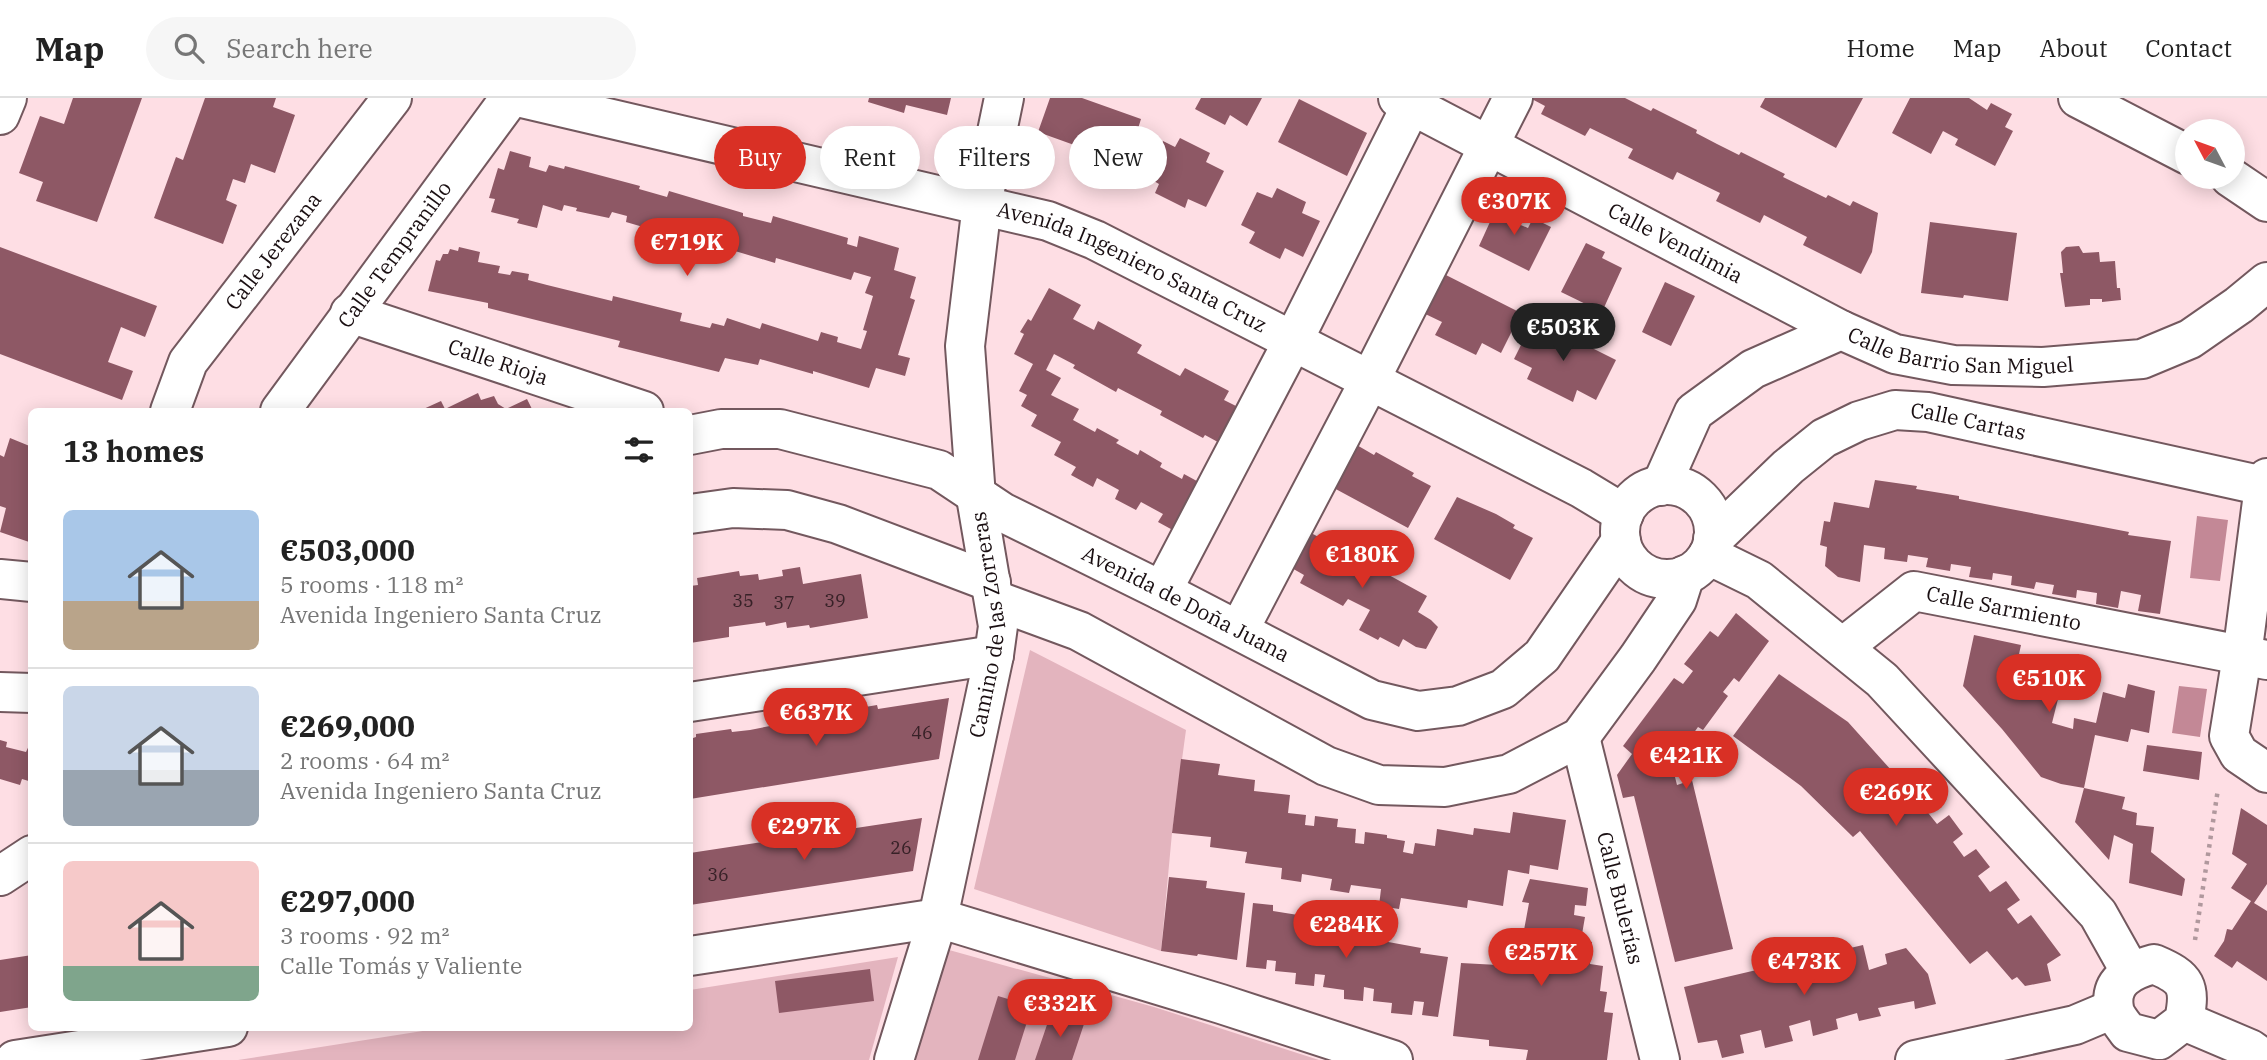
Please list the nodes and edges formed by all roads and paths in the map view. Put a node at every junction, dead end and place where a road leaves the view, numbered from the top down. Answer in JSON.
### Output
{"nodes":[{"id":1,"x":7,"y":98,"type":"edge"},
{"id":2,"x":392,"y":98,"type":"edge"},
{"id":3,"x":510,"y":98,"type":"edge"},
{"id":4,"x":522,"y":98,"type":"edge"},
{"id":5,"x":528,"y":98,"type":"edge"},
{"id":6,"x":1004,"y":98,"type":"edge"},
{"id":7,"x":1513,"y":98,"type":"edge"},
{"id":8,"x":2078,"y":98,"type":"edge"},
{"id":9,"x":1408,"y":100,"type":"edge"},
{"id":10,"x":0,"y":115,"type":"edge"},
{"id":11,"x":1490,"y":144,"type":"junction"},
{"id":12,"x":2175,"y":148,"type":"edge"},
{"id":13,"x":2245,"y":187,"type":"edge"},
{"id":14,"x":2267,"y":202,"type":"edge"},
{"id":15,"x":982,"y":204,"type":"junction"},
{"id":16,"x":2267,"y":282,"type":"edge"},
{"id":17,"x":350,"y":313,"type":"junction"},
{"id":18,"x":1841,"y":330,"type":"junction"},
{"id":19,"x":1293,"y":341,"type":"junction"},
{"id":20,"x":1370,"y":380,"type":"junction"},
{"id":21,"x":171,"y":408,"type":"edge"},
{"id":22,"x":282,"y":408,"type":"edge"},
{"id":23,"x":635,"y":408,"type":"edge"},
{"id":24,"x":693,"y":435,"type":"edge"},
{"id":25,"x":2265,"y":482,"type":"edge"},
{"id":26,"x":1661,"y":486,"type":"junction"},
{"id":27,"x":976,"y":497,"type":"junction"},
{"id":28,"x":693,"y":514,"type":"edge"},
{"id":29,"x":1622,"y":527,"type":"junction"},
{"id":30,"x":1702,"y":556,"type":"junction"},
{"id":31,"x":0,"y":579,"type":"edge"},
{"id":32,"x":28,"y":582,"type":"edge"},
{"id":33,"x":993,"y":591,"type":"junction"},
{"id":34,"x":1163,"y":591,"type":"junction"},
{"id":35,"x":1239,"y":631,"type":"junction"},
{"id":36,"x":1843,"y":647,"type":"junction"},
{"id":37,"x":994,"y":655,"type":"junction"},
{"id":38,"x":2254,"y":658,"type":"edge"},
{"id":39,"x":0,"y":692,"type":"edge"},
{"id":40,"x":28,"y":693,"type":"edge"},
{"id":41,"x":693,"y":702,"type":"edge"},
{"id":42,"x":1580,"y":737,"type":"junction"},
{"id":43,"x":2253,"y":763,"type":"edge"},
{"id":44,"x":28,"y":858,"type":"edge"},
{"id":45,"x":0,"y":876,"type":"edge"},
{"id":46,"x":933,"y":934,"type":"junction"},
{"id":47,"x":693,"y":956,"type":"edge"},
{"id":48,"x":2130,"y":971,"type":"junction"},
{"id":49,"x":2177,"y":974,"type":"junction"},
{"id":50,"x":2184,"y":1021,"type":"junction"},
{"id":51,"x":202,"y":1031,"type":"edge"},
{"id":52,"x":2120,"y":1034,"type":"edge"},
{"id":53,"x":1927,"y":1059,"type":"edge"},
{"id":54,"x":15,"y":1060,"type":"edge"},
{"id":55,"x":894,"y":1060,"type":"edge"},
{"id":56,"x":1394,"y":1060,"type":"edge"},
{"id":57,"x":1660,"y":1060,"type":"edge"},
{"id":58,"x":2266,"y":1060,"type":"edge"}],
"edges":[{"from":1,"to":10,"type":"street"},
{"from":2,"to":21,"type":"street","name":"Calle Jerezana"},
{"from":3,"to":17,"type":"street","name":"Calle Tempranillo"},
{"from":4,"to":5,"type":"street","name":"Avenida Ingeniero Santa Cruz"},
{"from":5,"to":15,"type":"street","name":"Avenida Ingeniero Santa Cruz"},
{"from":6,"to":15,"type":"street","name":"Camino de las Zorreras"},
{"from":7,"to":11,"type":"street"},
{"from":8,"to":12,"type":"street"},
{"from":9,"to":11,"type":"street","name":"Calle Vendimia"},
{"from":9,"to":19,"type":"street"},
{"from":11,"to":18,"type":"street","name":"Calle Vendimia"},
{"from":11,"to":20,"type":"street"},
{"from":13,"to":14,"type":"street"},
{"from":15,"to":19,"type":"street","name":"Avenida Ingeniero Santa Cruz"},
{"from":15,"to":27,"type":"street","name":"Camino de las Zorreras"},
{"from":16,"to":18,"type":"street","name":"Calle Barrio San Miguel"},
{"from":17,"to":22,"type":"street","name":"Calle Tempranillo"},
{"from":17,"to":23,"type":"street","name":"Calle Rioja"},
{"from":18,"to":26,"type":"street","name":"Calle Barrio San Miguel"},
{"from":19,"to":20,"type":"street","name":"Avenida Ingeniero Santa Cruz"},
{"from":19,"to":34,"type":"street"},
{"from":20,"to":29,"type":"street","name":"Avenida Ingeniero Santa Cruz"},
{"from":20,"to":35,"type":"street"},
{"from":24,"to":27,"type":"street","name":"Avenida de Doña Juana"},
{"from":25,"to":30,"type":"street","name":"Calle Cartas"},
{"from":25,"to":38,"type":"street"},
{"from":26,"to":29,"type":"street"},
{"from":26,"to":30,"type":"street"},
{"from":27,"to":33,"type":"street","name":"Camino de las Zorreras"},
{"from":27,"to":34,"type":"street","name":"Avenida de Doña Juana"},
{"from":28,"to":33,"type":"street"},
{"from":29,"to":30,"type":"street"},
{"from":29,"to":35,"type":"street","name":"Avenida de Doña Juana"},
{"from":30,"to":36,"type":"street"},
{"from":30,"to":42,"type":"street"},
{"from":31,"to":32,"type":"street"},
{"from":33,"to":37,"type":"street","name":"Camino de las Zorreras"},
{"from":33,"to":42,"type":"street"},
{"from":34,"to":35,"type":"street","name":"Avenida de Doña Juana"},
{"from":36,"to":38,"type":"street","name":"Calle Sarmiento"},
{"from":36,"to":48,"type":"street"},
{"from":37,"to":41,"type":"street"},
{"from":37,"to":46,"type":"street","name":"Camino de las Zorreras"},
{"from":38,"to":43,"type":"street"},
{"from":39,"to":40,"type":"street"},
{"from":42,"to":57,"type":"street","name":"Calle Bulerías"},
{"from":43,"to":49,"type":"path"},
{"from":44,"to":45,"type":"street"},
{"from":46,"to":47,"type":"street"},
{"from":46,"to":55,"type":"street","name":"Camino de las Zorreras"},
{"from":46,"to":56,"type":"street"},
{"from":48,"to":49,"type":"street"},
{"from":48,"to":52,"type":"street"},
{"from":49,"to":50,"type":"street"},
{"from":50,"to":52,"type":"street"},
{"from":50,"to":58,"type":"street"},
{"from":51,"to":54,"type":"street"},
{"from":52,"to":53,"type":"street"}]}
